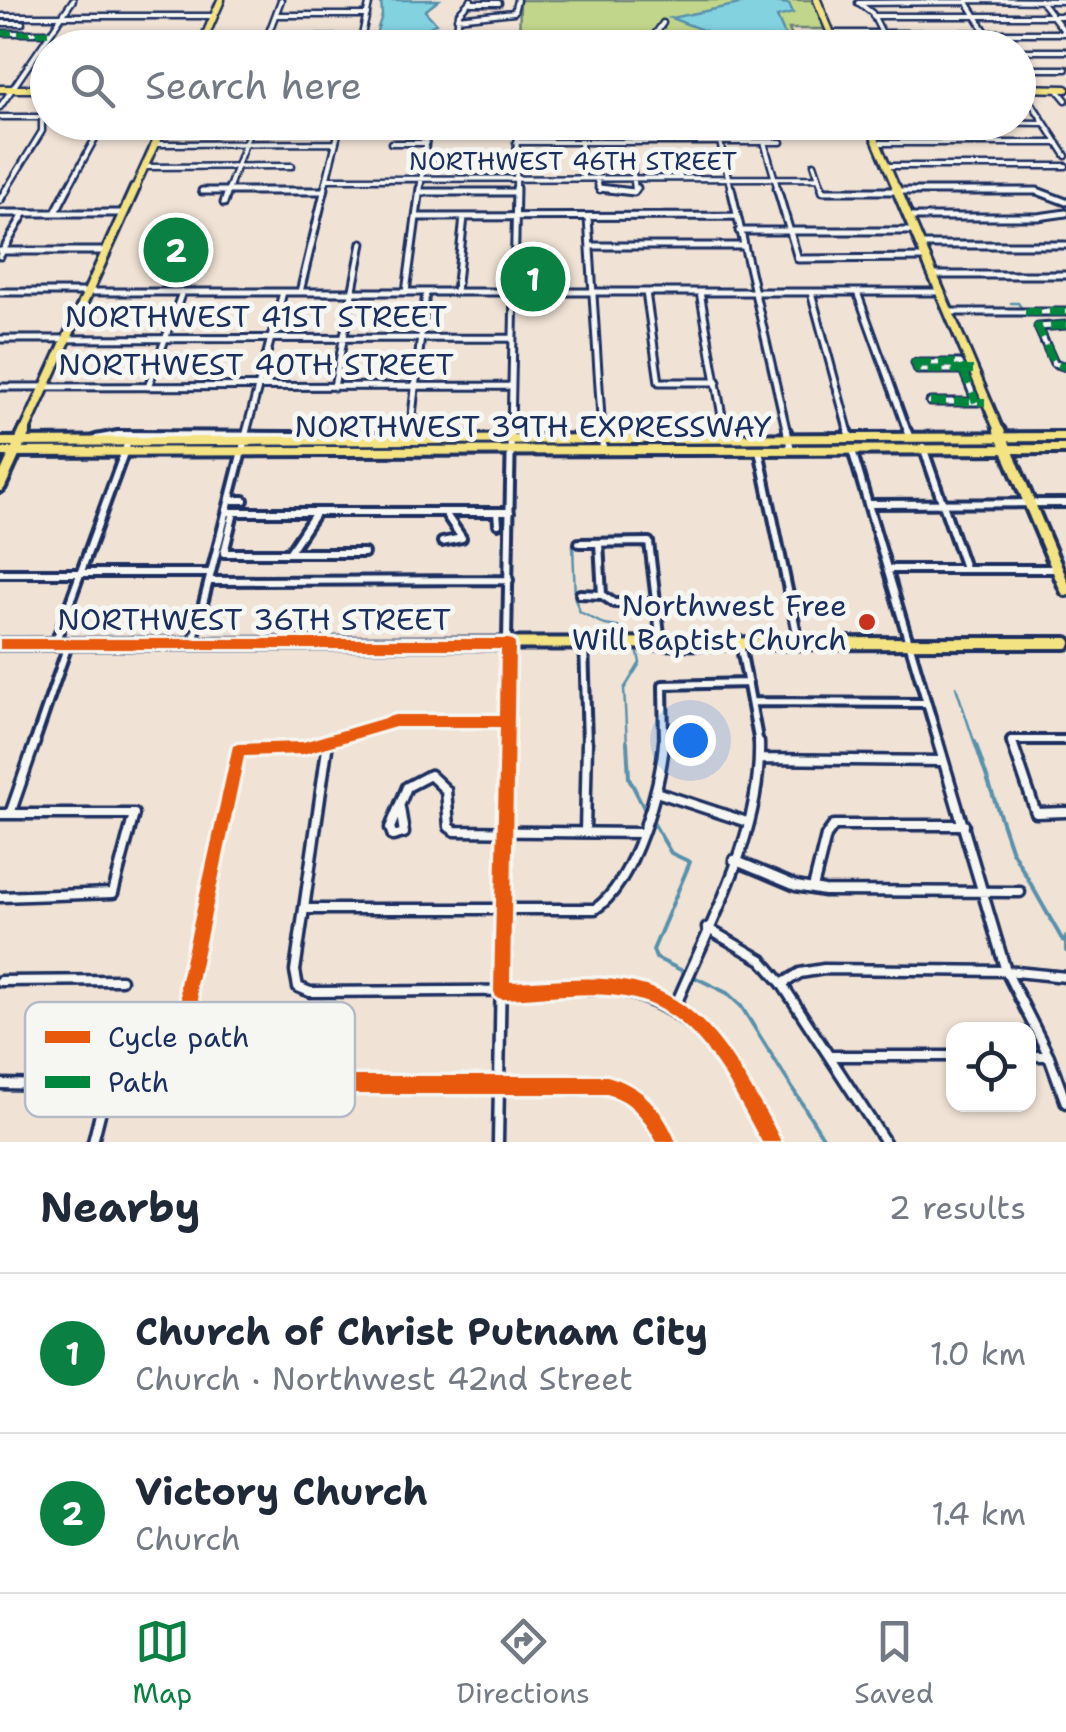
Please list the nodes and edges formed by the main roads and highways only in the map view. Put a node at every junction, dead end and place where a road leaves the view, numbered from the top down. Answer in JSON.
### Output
{"nodes":[{"id":1,"x":221,"y":0,"type":"edge"},
{"id":2,"x":817,"y":0,"type":"edge"},
{"id":3,"x":208,"y":30,"type":"edge"},
{"id":4,"x":830,"y":30,"type":"edge"},
{"id":5,"x":1036,"y":87,"type":"edge"},
{"id":6,"x":0,"y":88,"type":"edge"},
{"id":7,"x":30,"y":88,"type":"edge"},
{"id":8,"x":1062,"y":88,"type":"edge"},
{"id":9,"x":157,"y":140,"type":"edge"},
{"id":10,"x":876,"y":140,"type":"edge"},
{"id":11,"x":1066,"y":438,"type":"edge"},
{"id":12,"x":244,"y":443,"type":"junction"},
{"id":13,"x":1005,"y":443,"type":"junction"},
{"id":14,"x":790,"y":444,"type":"junction"},
{"id":15,"x":603,"y":446,"type":"junction"},
{"id":16,"x":10,"y":447,"type":"edge"},
{"id":17,"x":126,"y":447,"type":"junction"},
{"id":18,"x":511,"y":447,"type":"junction"},
{"id":19,"x":1066,"y":450,"type":"edge"},
{"id":20,"x":0,"y":472,"type":"edge"},
{"id":21,"x":0,"y":486,"type":"edge"},
{"id":22,"x":1066,"y":590,"type":"edge"},
{"id":23,"x":1066,"y":643,"type":"edge"},
{"id":24,"x":0,"y":644,"type":"edge"}],
"edges":[{"from":1,"to":3,"type":"main road"},
{"from":2,"to":4,"type":"main road"},
{"from":5,"to":8,"type":"main road"},
{"from":6,"to":7,"type":"main road"},
{"from":9,"to":16,"type":"main road"},
{"from":10,"to":13,"type":"main road"},
{"from":11,"to":13,"type":"highway","name":"NORTHWEST 39TH EXPRESSWAY"},
{"from":12,"to":17,"type":"highway","name":"NORTHWEST 39TH EXPRESSWAY"},
{"from":12,"to":18,"type":"highway","name":"NORTHWEST 39TH EXPRESSWAY"},
{"from":12,"to":18,"type":"highway","name":"NORTHWEST 39TH EXPRESSWAY"},
{"from":13,"to":14,"type":"highway","name":"NORTHWEST 39TH EXPRESSWAY"},
{"from":13,"to":19,"type":"highway","name":"NORTHWEST 39TH EXPRESSWAY"},
{"from":13,"to":22,"type":"main road"},
{"from":14,"to":15,"type":"highway","name":"NORTHWEST 39TH EXPRESSWAY"},
{"from":14,"to":15,"type":"highway","name":"NORTHWEST 39TH EXPRESSWAY"},
{"from":15,"to":18,"type":"highway","name":"NORTHWEST 39TH EXPRESSWAY"},
{"from":16,"to":17,"type":"highway","name":"NORTHWEST 39TH EXPRESSWAY"},
{"from":16,"to":17,"type":"highway","name":"NORTHWEST 39TH EXPRESSWAY"},
{"from":16,"to":20,"type":"main road"},
{"from":16,"to":21,"type":"main road"},
{"from":23,"to":24,"type":"main road","name":"NORTHWEST 36TH STREET"}]}
